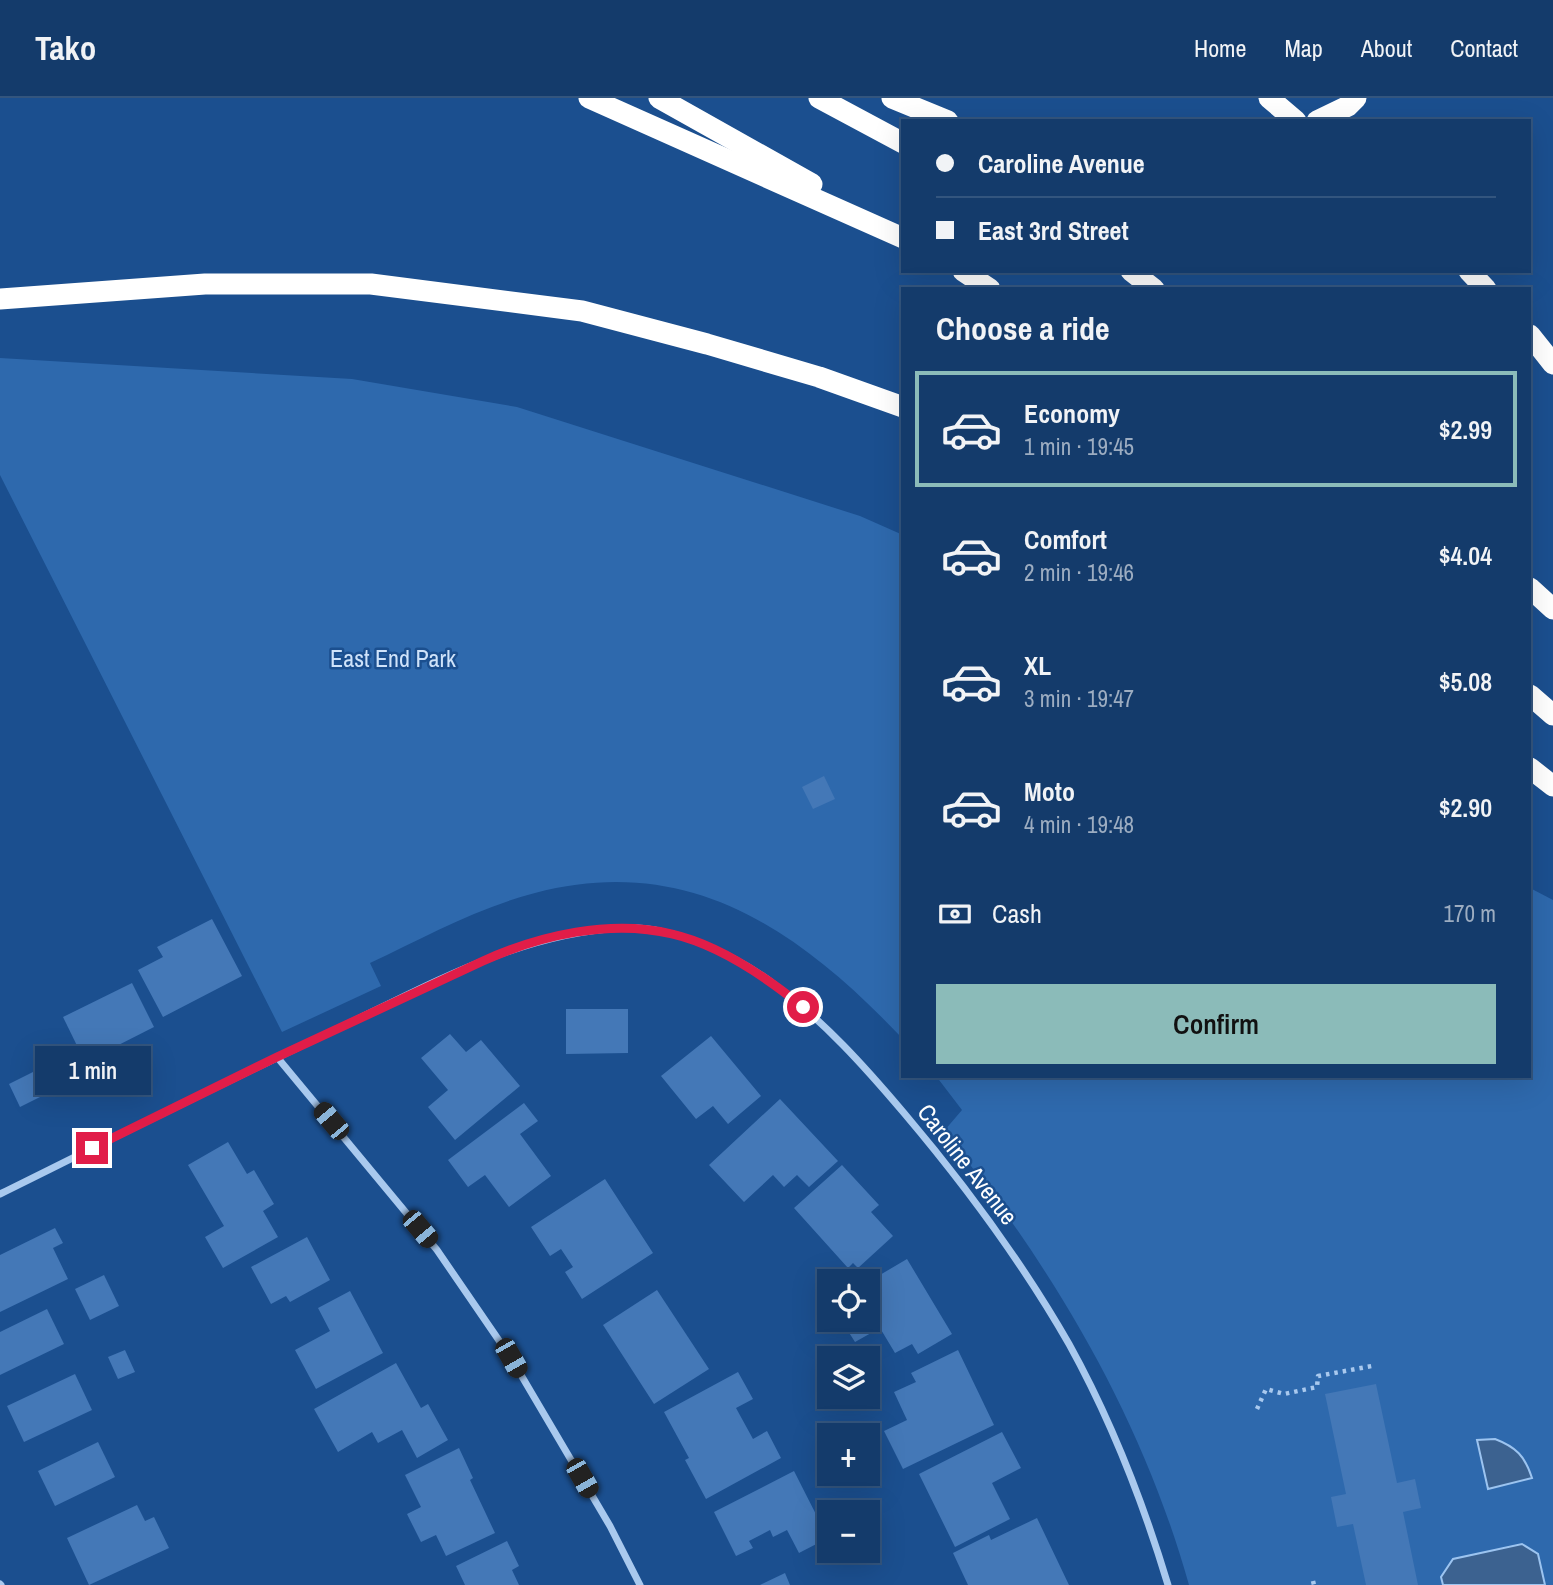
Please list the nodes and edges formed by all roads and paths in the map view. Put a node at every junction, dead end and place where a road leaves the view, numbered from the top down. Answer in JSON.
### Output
{"nodes":[{"id":1,"x":589,"y":98,"type":"edge"},
{"id":2,"x":659,"y":98,"type":"edge"},
{"id":3,"x":819,"y":98,"type":"edge"},
{"id":4,"x":892,"y":98,"type":"edge"},
{"id":5,"x":1269,"y":98,"type":"edge"},
{"id":6,"x":1356,"y":98,"type":"edge"},
{"id":7,"x":943,"y":119,"type":"edge"},
{"id":8,"x":1294,"y":119,"type":"edge"},
{"id":9,"x":1321,"y":119,"type":"edge"},
{"id":10,"x":901,"y":142,"type":"edge"},
{"id":11,"x":901,"y":236,"type":"edge"},
{"id":12,"x":901,"y":236,"type":"edge"},
{"id":13,"x":966,"y":273,"type":"edge"},
{"id":14,"x":1134,"y":273,"type":"edge"},
{"id":15,"x":1471,"y":273,"type":"edge"},
{"id":16,"x":987,"y":287,"type":"edge"},
{"id":17,"x":1151,"y":287,"type":"edge"},
{"id":18,"x":1484,"y":287,"type":"edge"},
{"id":19,"x":0,"y":299,"type":"edge"},
{"id":20,"x":1531,"y":336,"type":"edge"},
{"id":21,"x":1553,"y":365,"type":"edge"},
{"id":22,"x":901,"y":406,"type":"edge"},
{"id":23,"x":1531,"y":589,"type":"edge"},
{"id":24,"x":1553,"y":609,"type":"edge"},
{"id":25,"x":1531,"y":696,"type":"edge"},
{"id":26,"x":1553,"y":715,"type":"edge"},
{"id":27,"x":1531,"y":769,"type":"edge"},
{"id":28,"x":1553,"y":786,"type":"edge"},
{"id":29,"x":277,"y":1057,"type":"junction"},
{"id":30,"x":0,"y":1194,"type":"edge"},
{"id":31,"x":1372,"y":1366,"type":"dead end"},
{"id":32,"x":1257,"y":1409,"type":"dead end"},
{"id":33,"x":640,"y":1585,"type":"edge"},
{"id":34,"x":1168,"y":1585,"type":"edge"}],
"edges":[{"from":1,"to":11,"type":"highway"},
{"from":2,"to":12,"type":"highway"},
{"from":3,"to":10,"type":"highway"},
{"from":4,"to":7,"type":"highway"},
{"from":5,"to":8,"type":"highway"},
{"from":6,"to":9,"type":"highway"},
{"from":13,"to":16,"type":"highway"},
{"from":14,"to":17,"type":"highway"},
{"from":15,"to":18,"type":"highway"},
{"from":19,"to":22,"type":"highway"},
{"from":20,"to":21,"type":"highway"},
{"from":23,"to":24,"type":"highway"},
{"from":25,"to":26,"type":"highway"},
{"from":27,"to":28,"type":"highway"},
{"from":29,"to":30,"type":"street","name":"Caroline Avenue"},
{"from":29,"to":33,"type":"street"},
{"from":29,"to":34,"type":"street","name":"Caroline Avenue"},
{"from":31,"to":32,"type":"path"}]}
